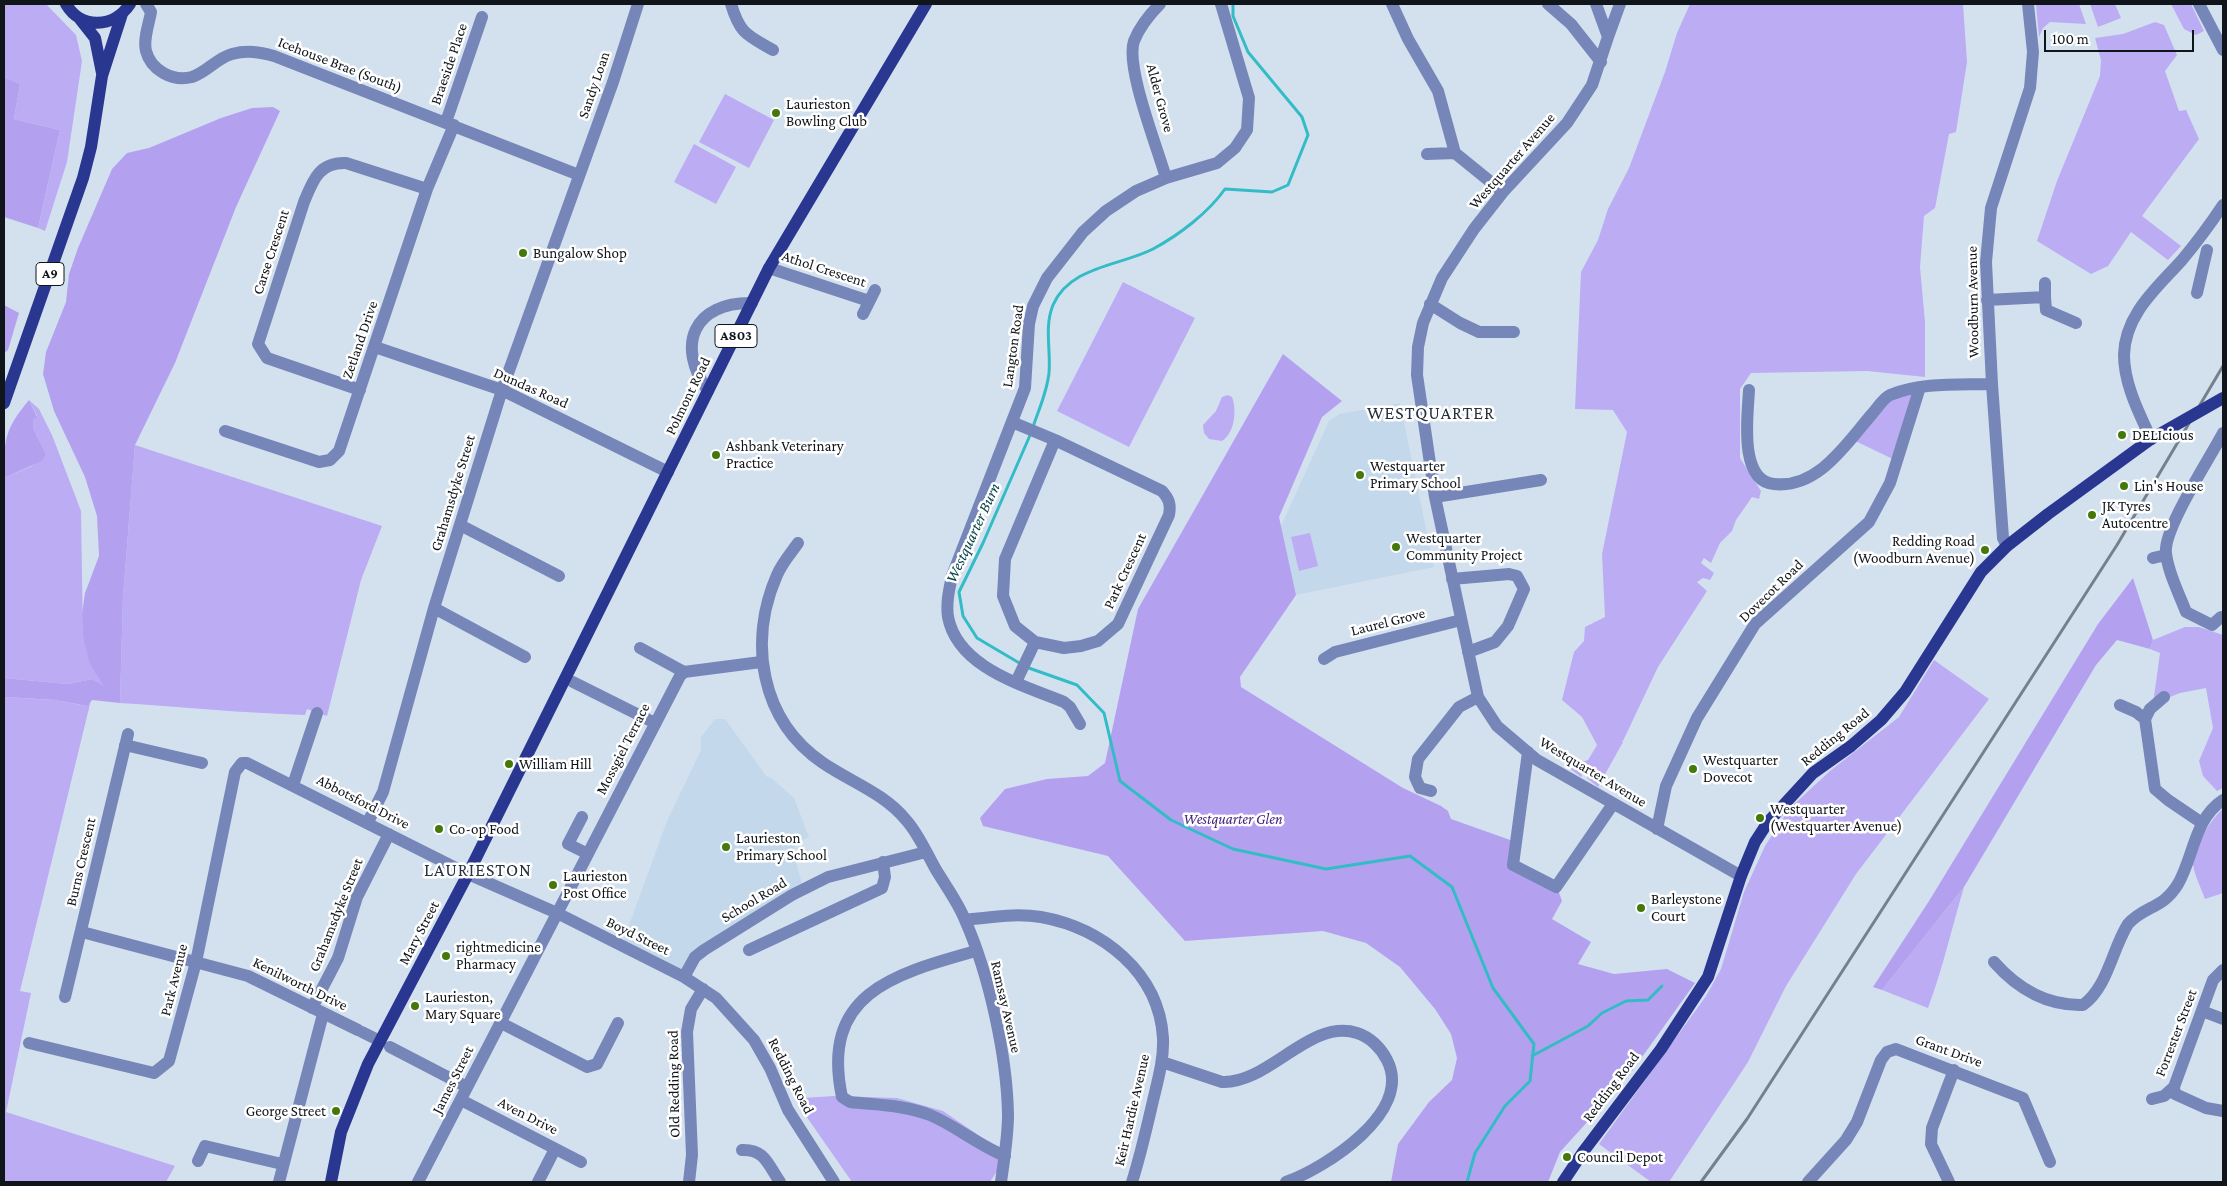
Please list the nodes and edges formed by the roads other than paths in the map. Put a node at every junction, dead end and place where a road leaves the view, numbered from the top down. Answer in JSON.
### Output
{"nodes":[{"id":1,"x":66,"y":4,"type":"edge"},
{"id":2,"x":146,"y":4,"type":"edge"},
{"id":3,"x":638,"y":4,"type":"edge"},
{"id":4,"x":730,"y":4,"type":"edge"},
{"id":5,"x":926,"y":4,"type":"edge"},
{"id":6,"x":1160,"y":4,"type":"edge"},
{"id":7,"x":1221,"y":4,"type":"edge"},
{"id":8,"x":1392,"y":4,"type":"edge"},
{"id":9,"x":1548,"y":4,"type":"edge"},
{"id":10,"x":1596,"y":4,"type":"edge"},
{"id":11,"x":1620,"y":4,"type":"edge"},
{"id":12,"x":2028,"y":4,"type":"edge"},
{"id":13,"x":2199,"y":4,"type":"edge"},
{"id":14,"x":126,"y":9,"type":"edge"},
{"id":15,"x":482,"y":17,"type":"dead end"},
{"id":16,"x":79,"y":18,"type":"junction"},
{"id":17,"x":1608,"y":37,"type":"junction"},
{"id":18,"x":774,"y":50,"type":"dead end"},
{"id":19,"x":2223,"y":50,"type":"edge"},
{"id":20,"x":1600,"y":62,"type":"junction"},
{"id":21,"x":102,"y":76,"type":"junction"},
{"id":22,"x":450,"y":123,"type":"junction"},
{"id":23,"x":1427,"y":154,"type":"dead end"},
{"id":24,"x":1455,"y":154,"type":"junction"},
{"id":25,"x":579,"y":175,"type":"junction"},
{"id":26,"x":1166,"y":178,"type":"junction"},
{"id":27,"x":427,"y":189,"type":"junction"},
{"id":28,"x":1503,"y":192,"type":"junction"},
{"id":29,"x":2223,"y":205,"type":"edge"},
{"id":30,"x":2207,"y":250,"type":"dead end"},
{"id":31,"x":2182,"y":259,"type":"junction"},
{"id":32,"x":770,"y":268,"type":"junction"},
{"id":33,"x":2201,"y":275,"type":"junction"},
{"id":34,"x":2045,"y":283,"type":"dead end"},
{"id":35,"x":2196,"y":293,"type":"dead end"},
{"id":36,"x":2045,"y":297,"type":"junction"},
{"id":37,"x":1987,"y":300,"type":"junction"},
{"id":38,"x":752,"y":303,"type":"junction"},
{"id":39,"x":1430,"y":304,"type":"junction"},
{"id":40,"x":863,"y":314,"type":"dead end"},
{"id":41,"x":2076,"y":323,"type":"dead end"},
{"id":42,"x":1514,"y":332,"type":"dead end"},
{"id":43,"x":375,"y":347,"type":"junction"},
{"id":44,"x":1992,"y":384,"type":"junction"},
{"id":45,"x":1920,"y":386,"type":"junction"},
{"id":46,"x":360,"y":390,"type":"junction"},
{"id":47,"x":502,"y":390,"type":"junction"},
{"id":48,"x":1749,"y":390,"type":"dead end"},
{"id":49,"x":708,"y":391,"type":"junction"},
{"id":50,"x":2223,"y":398,"type":"edge"},
{"id":51,"x":4,"y":403,"type":"edge"},
{"id":52,"x":1012,"y":422,"type":"junction"},
{"id":53,"x":226,"y":431,"type":"dead end"},
{"id":54,"x":2223,"y":432,"type":"edge"},
{"id":55,"x":2151,"y":439,"type":"junction"},
{"id":56,"x":1055,"y":440,"type":"junction"},
{"id":57,"x":668,"y":472,"type":"junction"},
{"id":58,"x":1541,"y":480,"type":"dead end"},
{"id":59,"x":1436,"y":497,"type":"junction"},
{"id":60,"x":460,"y":525,"type":"junction"},
{"id":61,"x":798,"y":543,"type":"dead end"},
{"id":62,"x":2007,"y":546,"type":"junction"},
{"id":63,"x":2166,"y":555,"type":"junction"},
{"id":64,"x":2153,"y":558,"type":"dead end"},
{"id":65,"x":559,"y":576,"type":"dead end"},
{"id":66,"x":1452,"y":579,"type":"junction"},
{"id":67,"x":434,"y":608,"type":"junction"},
{"id":68,"x":2223,"y":618,"type":"edge"},
{"id":69,"x":1461,"y":620,"type":"junction"},
{"id":70,"x":1035,"y":642,"type":"junction"},
{"id":71,"x":640,"y":648,"type":"dead end"},
{"id":72,"x":1468,"y":652,"type":"junction"},
{"id":73,"x":525,"y":658,"type":"dead end"},
{"id":74,"x":1324,"y":659,"type":"dead end"},
{"id":75,"x":762,"y":662,"type":"junction"},
{"id":76,"x":1021,"y":671,"type":"junction"},
{"id":77,"x":684,"y":672,"type":"junction"},
{"id":78,"x":570,"y":680,"type":"junction"},
{"id":79,"x":1478,"y":697,"type":"junction"},
{"id":80,"x":2164,"y":697,"type":"dead end"},
{"id":81,"x":2120,"y":705,"type":"dead end"},
{"id":82,"x":317,"y":713,"type":"dead end"},
{"id":83,"x":2145,"y":719,"type":"junction"},
{"id":84,"x":655,"y":723,"type":"junction"},
{"id":85,"x":1080,"y":724,"type":"dead end"},
{"id":86,"x":1528,"y":752,"type":"junction"},
{"id":87,"x":202,"y":763,"type":"dead end"},
{"id":88,"x":242,"y":763,"type":"joint"},
{"id":89,"x":293,"y":785,"type":"junction"},
{"id":90,"x":1431,"y":791,"type":"dead end"},
{"id":91,"x":2223,"y":800,"type":"edge"},
{"id":92,"x":1613,"y":804,"type":"junction"},
{"id":93,"x":582,"y":817,"type":"dead end"},
{"id":94,"x":368,"y":822,"type":"junction"},
{"id":95,"x":2202,"y":823,"type":"junction"},
{"id":96,"x":1657,"y":829,"type":"junction"},
{"id":97,"x":389,"y":834,"type":"junction"},
{"id":98,"x":926,"y":852,"type":"junction"},
{"id":99,"x":588,"y":854,"type":"junction"},
{"id":100,"x":883,"y":862,"type":"junction"},
{"id":101,"x":468,"y":874,"type":"junction"},
{"id":102,"x":1741,"y":876,"type":"junction"},
{"id":103,"x":557,"y":913,"type":"junction"},
{"id":104,"x":965,"y":920,"type":"junction"},
{"id":105,"x":82,"y":932,"type":"junction"},
{"id":106,"x":749,"y":950,"type":"dead end"},
{"id":107,"x":976,"y":951,"type":"junction"},
{"id":108,"x":196,"y":962,"type":"junction"},
{"id":109,"x":1994,"y":962,"type":"dead end"},
{"id":110,"x":2223,"y":970,"type":"edge"},
{"id":111,"x":684,"y":977,"type":"junction"},
{"id":112,"x":703,"y":990,"type":"junction"},
{"id":113,"x":65,"y":997,"type":"dead end"},
{"id":114,"x":318,"y":1011,"type":"junction"},
{"id":115,"x":2202,"y":1011,"type":"junction"},
{"id":116,"x":2223,"y":1019,"type":"edge"},
{"id":117,"x":501,"y":1023,"type":"junction"},
{"id":118,"x":618,"y":1023,"type":"dead end"},
{"id":119,"x":29,"y":1043,"type":"dead end"},
{"id":120,"x":385,"y":1044,"type":"junction"},
{"id":121,"x":1162,"y":1062,"type":"junction"},
{"id":122,"x":1954,"y":1070,"type":"junction"},
{"id":123,"x":467,"y":1087,"type":"junction"},
{"id":124,"x":2174,"y":1087,"type":"junction"},
{"id":125,"x":2152,"y":1099,"type":"dead end"},
{"id":126,"x":461,"y":1100,"type":"junction"},
{"id":127,"x":2223,"y":1112,"type":"edge"},
{"id":128,"x":555,"y":1148,"type":"junction"},
{"id":129,"x":742,"y":1150,"type":"dead end"},
{"id":130,"x":1005,"y":1156,"type":"junction"},
{"id":131,"x":198,"y":1161,"type":"dead end"},
{"id":132,"x":581,"y":1162,"type":"dead end"},
{"id":133,"x":2050,"y":1162,"type":"dead end"},
{"id":134,"x":282,"y":1164,"type":"junction"},
{"id":135,"x":1293,"y":1181,"type":"edge"},
{"id":136,"x":279,"y":1182,"type":"edge"},
{"id":137,"x":331,"y":1182,"type":"edge"},
{"id":138,"x":418,"y":1182,"type":"edge"},
{"id":139,"x":538,"y":1182,"type":"edge"},
{"id":140,"x":689,"y":1182,"type":"edge"},
{"id":141,"x":780,"y":1182,"type":"edge"},
{"id":142,"x":834,"y":1182,"type":"edge"},
{"id":143,"x":1001,"y":1182,"type":"edge"},
{"id":144,"x":1135,"y":1182,"type":"edge"},
{"id":145,"x":1563,"y":1182,"type":"edge"},
{"id":146,"x":1808,"y":1182,"type":"edge"},
{"id":147,"x":1949,"y":1182,"type":"edge"}],
"edges":[{"from":1,"to":16,"type":"main road"},
{"from":2,"to":22,"type":"street","name":"Icehouse Brae (South)"},
{"from":3,"to":25,"type":"street","name":"Sandy Loan"},
{"from":4,"to":18,"type":"street"},
{"from":5,"to":32,"type":"main road","name":"Polmont Road","number":"A803"},
{"from":6,"to":26,"type":"street","name":"Alder Grove"},
{"from":7,"to":26,"type":"street","name":"Langton Road"},
{"from":8,"to":24,"type":"street"},
{"from":9,"to":20,"type":"street"},
{"from":10,"to":17,"type":"street"},
{"from":11,"to":17,"type":"street","name":"Westquarter Avenue"},
{"from":12,"to":37,"type":"street","name":"Woodburn Avenue"},
{"from":13,"to":19,"type":"street"},
{"from":14,"to":16,"type":"main road"},
{"from":14,"to":21,"type":"main road","number":"A9"},
{"from":15,"to":22,"type":"street","name":"Braeside Place"},
{"from":16,"to":21,"type":"main road","number":"A9"},
{"from":17,"to":20,"type":"street","name":"Westquarter Avenue"},
{"from":20,"to":28,"type":"street","name":"Westquarter Avenue"},
{"from":21,"to":51,"type":"main road","number":"A9"},
{"from":22,"to":25,"type":"street","name":"Icehouse Brae (South)"},
{"from":22,"to":27,"type":"street","name":"Zetland Drive"},
{"from":23,"to":24,"type":"street"},
{"from":24,"to":28,"type":"street"},
{"from":25,"to":47,"type":"street","name":"Grahamsdyke Street"},
{"from":26,"to":52,"type":"street","name":"Langton Road"},
{"from":27,"to":43,"type":"street","name":"Zetland Drive"},
{"from":27,"to":46,"type":"street","name":"Carse Crescent"},
{"from":28,"to":39,"type":"street","name":"Westquarter Avenue"},
{"from":29,"to":31,"type":"street"},
{"from":30,"to":33,"type":"street"},
{"from":31,"to":33,"type":"street"},
{"from":31,"to":55,"type":"street"},
{"from":32,"to":38,"type":"main road","name":"Polmont Road","number":"A803"},
{"from":32,"to":40,"type":"street","name":"Athol Crescent"},
{"from":33,"to":35,"type":"street"},
{"from":34,"to":36,"type":"street"},
{"from":36,"to":37,"type":"street"},
{"from":36,"to":41,"type":"street"},
{"from":37,"to":44,"type":"street","name":"Woodburn Avenue"},
{"from":38,"to":49,"type":"main road","name":"Polmont Road","number":"A803"},
{"from":38,"to":49,"type":"street"},
{"from":39,"to":42,"type":"street"},
{"from":39,"to":59,"type":"street","name":"Westquarter Avenue"},
{"from":43,"to":46,"type":"street","name":"Zetland Drive"},
{"from":43,"to":47,"type":"street","name":"Dundas Road"},
{"from":44,"to":45,"type":"street"},
{"from":44,"to":62,"type":"street","name":"Woodburn Avenue"},
{"from":45,"to":48,"type":"street"},
{"from":45,"to":96,"type":"street","name":"Dovecot Road"},
{"from":46,"to":53,"type":"street","name":"Zetland Drive"},
{"from":47,"to":57,"type":"street","name":"Dundas Road"},
{"from":47,"to":60,"type":"street","name":"Grahamsdyke Street"},
{"from":49,"to":57,"type":"main road","name":"Polmont Road","number":"A803"},
{"from":50,"to":55,"type":"main road","name":"Redding Road","bridge":true},
{"from":52,"to":56,"type":"street","name":"Park Crescent"},
{"from":52,"to":76,"type":"street","name":"Langton Road"},
{"from":54,"to":63,"type":"street"},
{"from":55,"to":62,"type":"main road","name":"Redding Road"},
{"from":56,"to":70,"type":"street","name":"Park Crescent"},
{"from":56,"to":70,"type":"street","name":"Park Crescent"},
{"from":57,"to":78,"type":"main road","name":"Polmont Road","number":"A803"},
{"from":58,"to":59,"type":"street"},
{"from":59,"to":66,"type":"street","name":"Westquarter Avenue"},
{"from":60,"to":65,"type":"street"},
{"from":60,"to":67,"type":"street","name":"Grahamsdyke Street"},
{"from":61,"to":75,"type":"street","name":"Ramsay Avenue"},
{"from":62,"to":102,"type":"main road","name":"Redding Road"},
{"from":63,"to":64,"type":"street"},
{"from":63,"to":68,"type":"street"},
{"from":66,"to":69,"type":"street","name":"Westquarter Avenue"},
{"from":66,"to":72,"type":"street"},
{"from":67,"to":73,"type":"street"},
{"from":67,"to":94,"type":"street","name":"Grahamsdyke Street"},
{"from":69,"to":72,"type":"street","name":"Westquarter Avenue"},
{"from":69,"to":74,"type":"street","name":"Laurel Grove"},
{"from":70,"to":76,"type":"street"},
{"from":71,"to":77,"type":"street"},
{"from":72,"to":79,"type":"street","name":"Westquarter Avenue"},
{"from":75,"to":77,"type":"street"},
{"from":75,"to":98,"type":"street","name":"Ramsay Avenue"},
{"from":76,"to":85,"type":"street","name":"Langton Road"},
{"from":77,"to":84,"type":"street","name":"Mossgiel Terrace"},
{"from":78,"to":84,"type":"street"},
{"from":78,"to":101,"type":"main road","name":"Mary Street","number":"A803"},
{"from":79,"to":86,"type":"street","name":"Westquarter Avenue"},
{"from":79,"to":90,"type":"street"},
{"from":80,"to":83,"type":"street"},
{"from":81,"to":83,"type":"street"},
{"from":82,"to":89,"type":"street"},
{"from":83,"to":95,"type":"street"},
{"from":84,"to":99,"type":"street","name":"Mossgiel Terrace"},
{"from":86,"to":92,"type":"street","name":"Westquarter Avenue"},
{"from":86,"to":92,"type":"street"},
{"from":87,"to":105,"type":"street","name":"Burns Crescent"},
{"from":88,"to":89,"type":"street","name":"Abbotsford Drive"},
{"from":88,"to":108,"type":"street","name":"Park Avenue"},
{"from":89,"to":94,"type":"street","name":"Abbotsford Drive"},
{"from":91,"to":95,"type":"street"},
{"from":92,"to":96,"type":"street","name":"Westquarter Avenue"},
{"from":93,"to":99,"type":"street"},
{"from":94,"to":97,"type":"street","name":"Abbotsford Drive"},
{"from":95,"to":109,"type":"street"},
{"from":96,"to":102,"type":"street","name":"Westquarter Avenue"},
{"from":97,"to":101,"type":"street","name":"Abbotsford Drive"},
{"from":97,"to":114,"type":"street","name":"Grahamsdyke Street"},
{"from":98,"to":100,"type":"street","name":"School Road"},
{"from":98,"to":104,"type":"street","name":"Ramsay Avenue"},
{"from":99,"to":103,"type":"street","name":"Mossgiel Terrace"},
{"from":100,"to":106,"type":"street"},
{"from":100,"to":111,"type":"street","name":"School Road"},
{"from":101,"to":103,"type":"street","name":"Boyd Street"},
{"from":101,"to":120,"type":"main road","name":"Mary Street","number":"A803"},
{"from":102,"to":145,"type":"main road","name":"Redding Road"},
{"from":103,"to":111,"type":"street","name":"Boyd Street"},
{"from":103,"to":117,"type":"street","name":"James Street"},
{"from":104,"to":107,"type":"street","name":"Ramsay Avenue"},
{"from":104,"to":121,"type":"street","name":"Keir Hardie Avenue"},
{"from":105,"to":108,"type":"street","name":"Kenilworth Drive"},
{"from":105,"to":113,"type":"street","name":"Burns Crescent"},
{"from":107,"to":130,"type":"street","name":"Ramsay Avenue"},
{"from":107,"to":130,"type":"street"},
{"from":108,"to":114,"type":"street","name":"Kenilworth Drive"},
{"from":108,"to":119,"type":"street","name":"Park Avenue"},
{"from":110,"to":115,"type":"street","name":"Forrester Street"},
{"from":111,"to":112,"type":"street","name":"Redding Road"},
{"from":112,"to":140,"type":"street","name":"Old Redding Road"},
{"from":112,"to":142,"type":"street","name":"Redding Road"},
{"from":114,"to":120,"type":"street","name":"Kenilworth Drive"},
{"from":114,"to":134,"type":"street","name":"Grahamsdyke Street"},
{"from":115,"to":116,"type":"street"},
{"from":115,"to":124,"type":"street","name":"Forrester Street"},
{"from":117,"to":118,"type":"street"},
{"from":117,"to":123,"type":"street","name":"James Street"},
{"from":120,"to":123,"type":"street"},
{"from":120,"to":137,"type":"main road","name":"Mary Street","number":"A803"},
{"from":121,"to":135,"type":"street"},
{"from":121,"to":144,"type":"street","name":"Keir Hardie Avenue"},
{"from":122,"to":133,"type":"street","name":"Grant Drive"},
{"from":122,"to":146,"type":"street","name":"Grant Drive"},
{"from":122,"to":147,"type":"street"},
{"from":123,"to":126,"type":"street","name":"James Street"},
{"from":124,"to":125,"type":"street","name":"Forrester Street"},
{"from":124,"to":127,"type":"street"},
{"from":126,"to":128,"type":"street","name":"Aven Drive"},
{"from":126,"to":138,"type":"street","name":"James Street"},
{"from":128,"to":132,"type":"street","name":"Aven Drive"},
{"from":128,"to":139,"type":"street"},
{"from":129,"to":141,"type":"street"},
{"from":130,"to":143,"type":"street","name":"Ramsay Avenue"},
{"from":131,"to":134,"type":"street"},
{"from":134,"to":136,"type":"street","name":"Grahamsdyke Street"}]}
